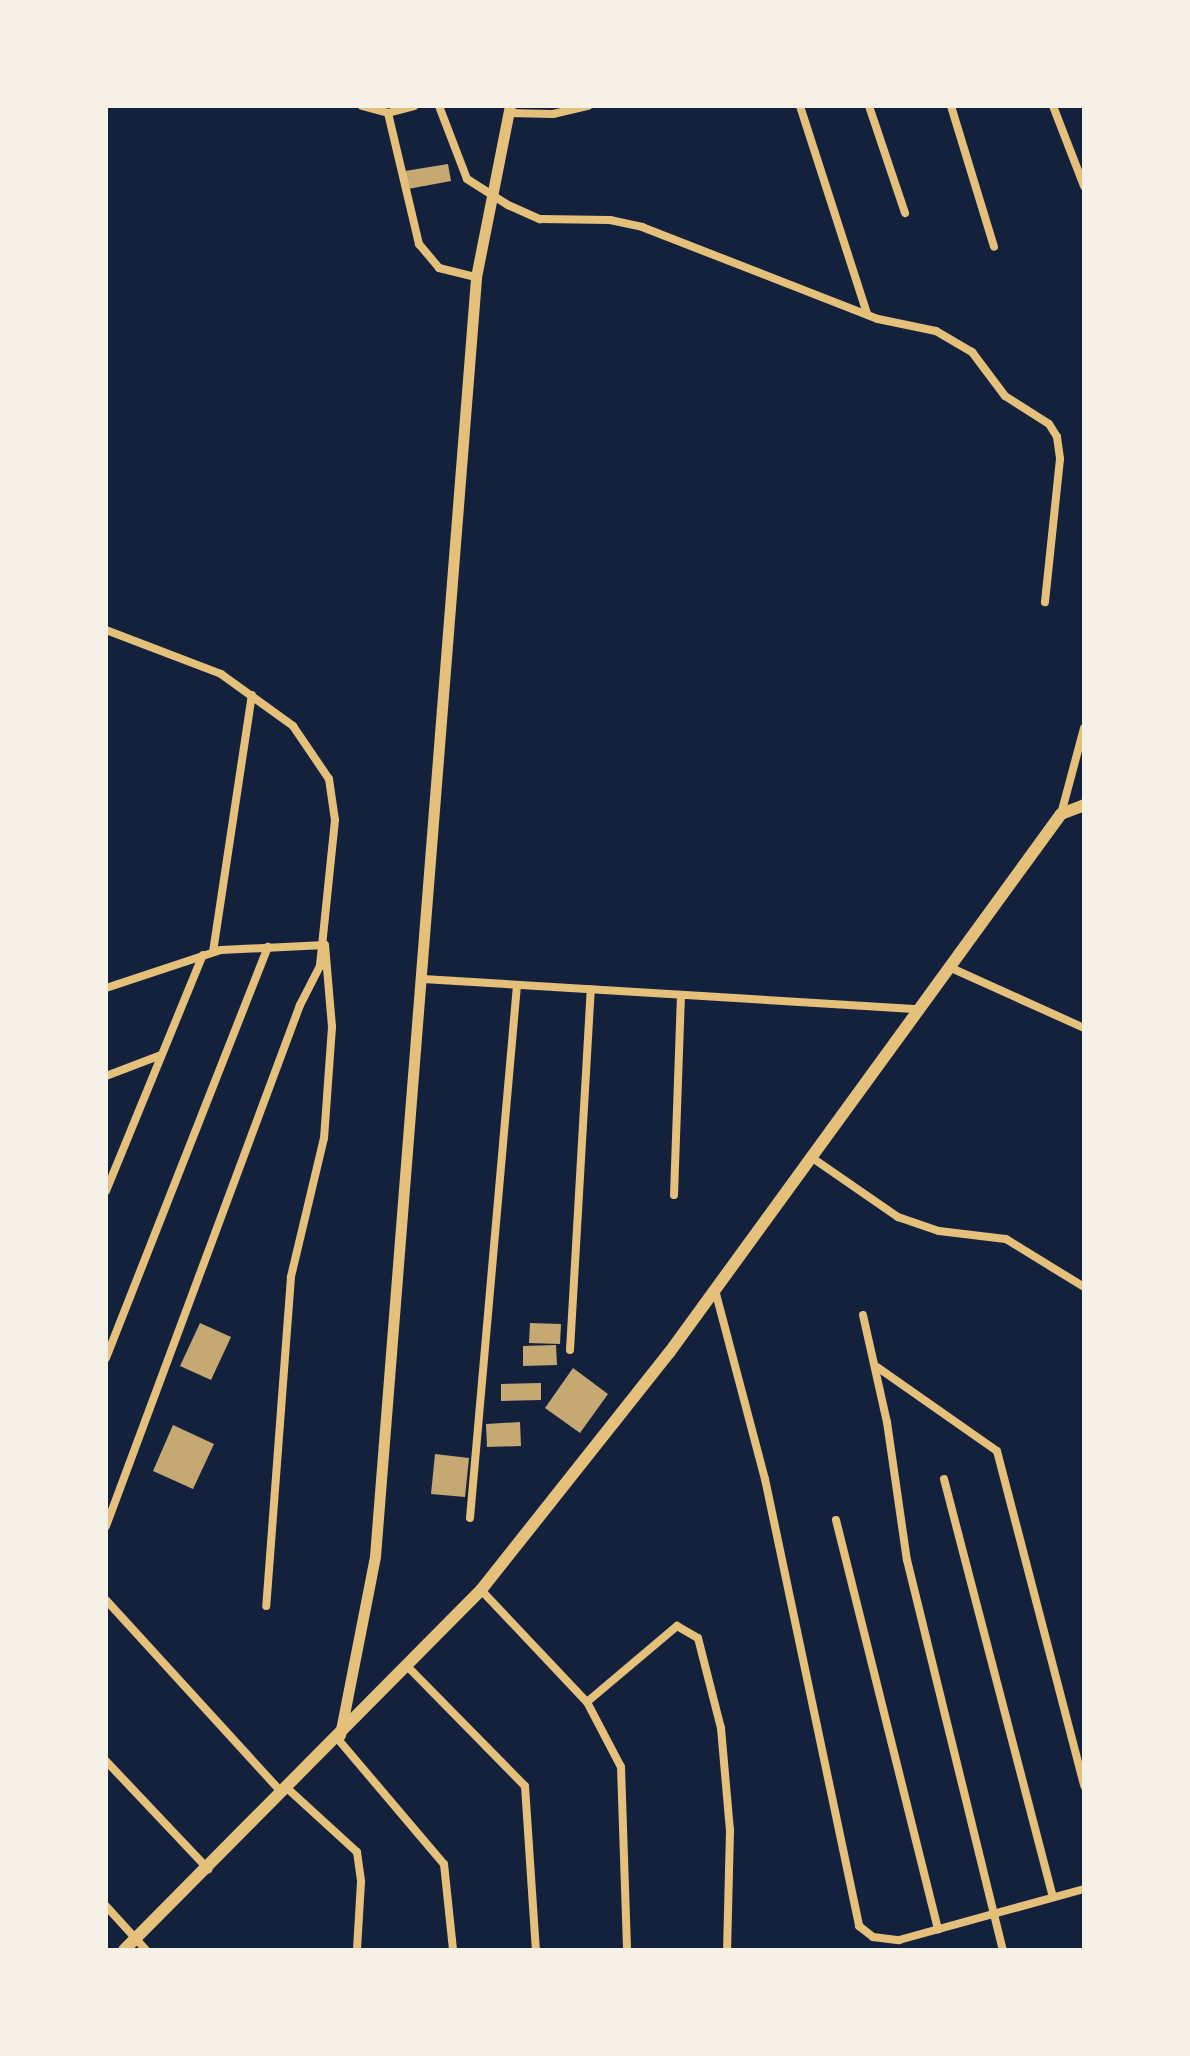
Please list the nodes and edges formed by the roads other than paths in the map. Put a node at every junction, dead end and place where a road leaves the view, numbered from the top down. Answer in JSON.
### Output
{"nodes":[{"id":1,"x":362,"y":106,"type":"edge"},
{"id":2,"x":414,"y":106,"type":"edge"},
{"id":3,"x":439,"y":106,"type":"edge"},
{"id":4,"x":588,"y":106,"type":"edge"},
{"id":5,"x":800,"y":106,"type":"edge"},
{"id":6,"x":869,"y":106,"type":"edge"},
{"id":7,"x":951,"y":106,"type":"edge"},
{"id":8,"x":1053,"y":106,"type":"edge"},
{"id":9,"x":509,"y":110,"type":"edge"},
{"id":10,"x":388,"y":113,"type":"junction"},
{"id":11,"x":1084,"y":186,"type":"edge"},
{"id":12,"x":489,"y":196,"type":"junction"},
{"id":13,"x":905,"y":213,"type":"dead end"},
{"id":14,"x":994,"y":247,"type":"dead end"},
{"id":15,"x":476,"y":277,"type":"junction"},
{"id":16,"x":867,"y":314,"type":"junction"},
{"id":17,"x":1045,"y":602,"type":"dead end"},
{"id":18,"x":106,"y":630,"type":"edge"},
{"id":19,"x":252,"y":695,"type":"junction"},
{"id":20,"x":1084,"y":728,"type":"edge"},
{"id":21,"x":1084,"y":805,"type":"edge"},
{"id":22,"x":1061,"y":814,"type":"junction"},
{"id":23,"x":325,"y":945,"type":"junction"},
{"id":24,"x":268,"y":947,"type":"junction"},
{"id":25,"x":208,"y":953,"type":"junction"},
{"id":26,"x":949,"y":967,"type":"junction"},
{"id":27,"x":423,"y":979,"type":"junction"},
{"id":28,"x":517,"y":985,"type":"junction"},
{"id":29,"x":106,"y":988,"type":"edge"},
{"id":30,"x":591,"y":990,"type":"junction"},
{"id":31,"x":681,"y":995,"type":"junction"},
{"id":32,"x":918,"y":1009,"type":"junction"},
{"id":33,"x":1084,"y":1028,"type":"edge"},
{"id":34,"x":161,"y":1055,"type":"junction"},
{"id":35,"x":106,"y":1076,"type":"edge"},
{"id":36,"x":811,"y":1157,"type":"junction"},
{"id":37,"x":106,"y":1191,"type":"edge"},
{"id":38,"x":674,"y":1195,"type":"dead end"},
{"id":39,"x":1084,"y":1287,"type":"edge"},
{"id":40,"x":715,"y":1290,"type":"junction"},
{"id":41,"x":863,"y":1315,"type":"dead end"},
{"id":42,"x":106,"y":1329,"type":"edge"},
{"id":43,"x":116,"y":1333,"type":"junction"},
{"id":44,"x":570,"y":1350,"type":"dead end"},
{"id":45,"x":106,"y":1358,"type":"edge"},
{"id":46,"x":877,"y":1367,"type":"junction"},
{"id":47,"x":944,"y":1479,"type":"dead end"},
{"id":48,"x":470,"y":1518,"type":"dead end"},
{"id":49,"x":836,"y":1520,"type":"dead end"},
{"id":50,"x":106,"y":1526,"type":"edge"},
{"id":51,"x":481,"y":1590,"type":"junction"},
{"id":52,"x":106,"y":1600,"type":"edge"},
{"id":53,"x":266,"y":1606,"type":"dead end"},
{"id":54,"x":407,"y":1666,"type":"junction"},
{"id":55,"x":587,"y":1702,"type":"junction"},
{"id":56,"x":338,"y":1736,"type":"junction"},
{"id":57,"x":106,"y":1761,"type":"edge"},
{"id":58,"x":1084,"y":1786,"type":"edge"},
{"id":59,"x":285,"y":1791,"type":"junction"},
{"id":60,"x":209,"y":1869,"type":"junction"},
{"id":61,"x":1084,"y":1889,"type":"edge"},
{"id":62,"x":1053,"y":1897,"type":"junction"},
{"id":63,"x":106,"y":1906,"type":"edge"},
{"id":64,"x":994,"y":1914,"type":"junction"},
{"id":65,"x":938,"y":1930,"type":"junction"},
{"id":66,"x":138,"y":1938,"type":"junction"},
{"id":67,"x":124,"y":1950,"type":"edge"},
{"id":68,"x":146,"y":1950,"type":"edge"},
{"id":69,"x":357,"y":1950,"type":"edge"},
{"id":70,"x":453,"y":1950,"type":"edge"},
{"id":71,"x":536,"y":1950,"type":"edge"},
{"id":72,"x":627,"y":1950,"type":"edge"},
{"id":73,"x":727,"y":1950,"type":"edge"},
{"id":74,"x":1003,"y":1950,"type":"edge"}],
"edges":[{"from":1,"to":10,"type":"street"},
{"from":2,"to":10,"type":"street"},
{"from":3,"to":12,"type":"street"},
{"from":4,"to":9,"type":"street"},
{"from":5,"to":16,"type":"street"},
{"from":6,"to":13,"type":"street"},
{"from":7,"to":14,"type":"street"},
{"from":8,"to":11,"type":"street"},
{"from":9,"to":12,"type":"street"},
{"from":10,"to":15,"type":"street"},
{"from":12,"to":15,"type":"street"},
{"from":12,"to":16,"type":"street"},
{"from":15,"to":27,"type":"street"},
{"from":16,"to":17,"type":"street"},
{"from":18,"to":19,"type":"street"},
{"from":19,"to":23,"type":"street"},
{"from":19,"to":25,"type":"street"},
{"from":20,"to":22,"type":"street"},
{"from":21,"to":22,"type":"main road"},
{"from":22,"to":26,"type":"main road"},
{"from":23,"to":24,"type":"street"},
{"from":23,"to":50,"type":"street"},
{"from":23,"to":53,"type":"street"},
{"from":24,"to":25,"type":"street"},
{"from":24,"to":43,"type":"street"},
{"from":25,"to":29,"type":"street"},
{"from":25,"to":34,"type":"street"},
{"from":26,"to":32,"type":"main road"},
{"from":26,"to":33,"type":"street"},
{"from":27,"to":28,"type":"street"},
{"from":27,"to":56,"type":"street"},
{"from":28,"to":30,"type":"street"},
{"from":28,"to":48,"type":"street"},
{"from":30,"to":31,"type":"street"},
{"from":30,"to":44,"type":"street"},
{"from":31,"to":32,"type":"street"},
{"from":31,"to":38,"type":"street"},
{"from":32,"to":36,"type":"main road"},
{"from":34,"to":35,"type":"street"},
{"from":34,"to":37,"type":"street"},
{"from":36,"to":39,"type":"street"},
{"from":36,"to":40,"type":"main road"},
{"from":40,"to":51,"type":"main road"},
{"from":40,"to":65,"type":"street"},
{"from":41,"to":46,"type":"street"},
{"from":42,"to":43,"type":"street"},
{"from":43,"to":45,"type":"street"},
{"from":46,"to":58,"type":"street"},
{"from":46,"to":64,"type":"street"},
{"from":47,"to":62,"type":"street"},
{"from":49,"to":65,"type":"street"},
{"from":51,"to":54,"type":"main road"},
{"from":51,"to":55,"type":"street"},
{"from":52,"to":59,"type":"street"},
{"from":54,"to":56,"type":"main road"},
{"from":54,"to":71,"type":"street"},
{"from":55,"to":72,"type":"street"},
{"from":55,"to":73,"type":"street"},
{"from":56,"to":59,"type":"main road"},
{"from":56,"to":70,"type":"street"},
{"from":57,"to":60,"type":"street"},
{"from":59,"to":60,"type":"main road"},
{"from":59,"to":69,"type":"street"},
{"from":60,"to":66,"type":"main road"},
{"from":61,"to":62,"type":"street"},
{"from":62,"to":64,"type":"street"},
{"from":63,"to":66,"type":"street"},
{"from":64,"to":65,"type":"street"},
{"from":64,"to":74,"type":"street"},
{"from":66,"to":67,"type":"main road"},
{"from":66,"to":68,"type":"street"}]}
